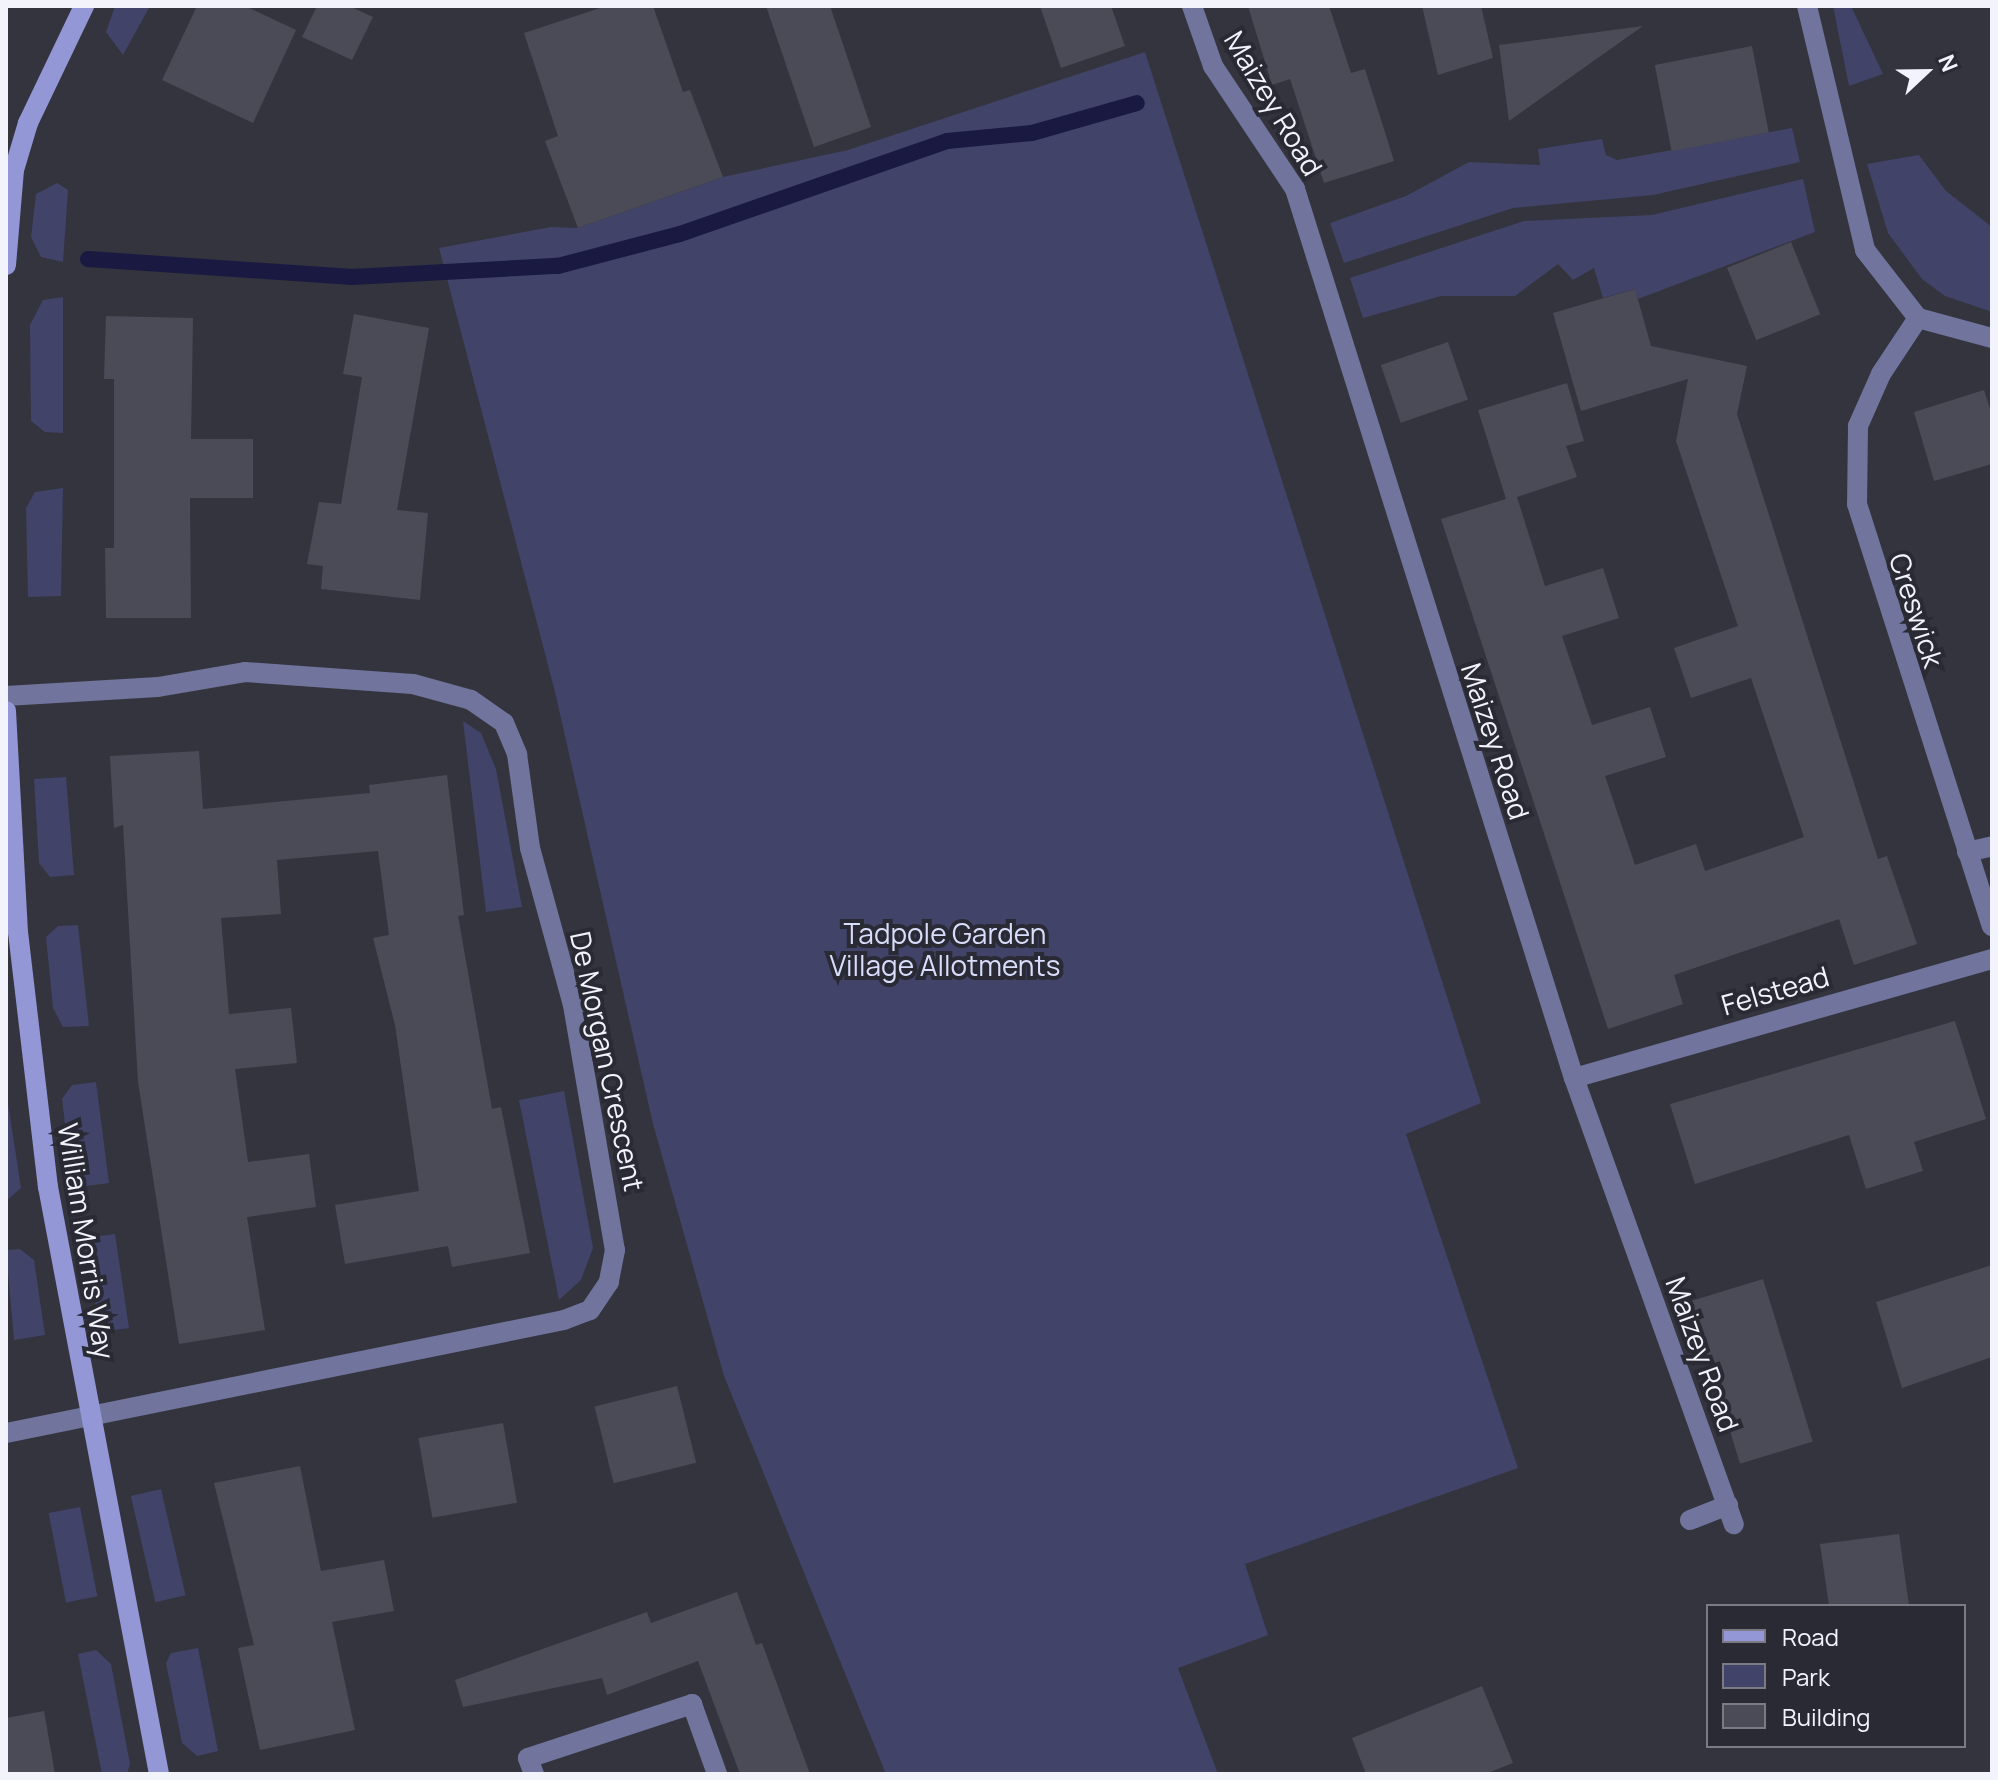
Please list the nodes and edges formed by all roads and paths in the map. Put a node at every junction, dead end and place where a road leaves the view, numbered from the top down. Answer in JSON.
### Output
{"nodes":[{"id":1,"x":84,"y":6,"type":"edge"},
{"id":2,"x":1192,"y":6,"type":"edge"},
{"id":3,"x":1807,"y":6,"type":"edge"},
{"id":4,"x":6,"y":265,"type":"edge"},
{"id":5,"x":1918,"y":318,"type":"junction"},
{"id":6,"x":1992,"y":338,"type":"edge"},
{"id":7,"x":6,"y":696,"type":"edge"},
{"id":8,"x":6,"y":711,"type":"edge"},
{"id":9,"x":1992,"y":846,"type":"edge"},
{"id":10,"x":1967,"y":852,"type":"junction"},
{"id":11,"x":1992,"y":926,"type":"edge"},
{"id":12,"x":1992,"y":959,"type":"edge"},
{"id":13,"x":1574,"y":1078,"type":"junction"},
{"id":14,"x":88,"y":1417,"type":"junction"},
{"id":15,"x":6,"y":1433,"type":"edge"},
{"id":16,"x":1690,"y":1520,"type":"dead end"},
{"id":17,"x":159,"y":1774,"type":"edge"},
{"id":18,"x":534,"y":1774,"type":"edge"},
{"id":19,"x":717,"y":1774,"type":"edge"}],
"edges":[{"from":1,"to":4,"type":"street"},
{"from":2,"to":13,"type":"street","name":"Maizey Road"},
{"from":3,"to":5,"type":"street"},
{"from":5,"to":6,"type":"street"},
{"from":5,"to":10,"type":"street","name":"Creswick"},
{"from":7,"to":14,"type":"street","name":"De Morgan Crescent"},
{"from":8,"to":14,"type":"street","name":"William Morris Way"},
{"from":9,"to":10,"type":"street"},
{"from":10,"to":11,"type":"street","name":"Creswick"},
{"from":12,"to":13,"type":"street","name":"Felstead"},
{"from":13,"to":16,"type":"street","name":"Maizey Road"},
{"from":14,"to":15,"type":"street","name":"De Morgan Crescent"},
{"from":14,"to":17,"type":"street","name":"William Morris Way"},
{"from":18,"to":19,"type":"street"}]}
